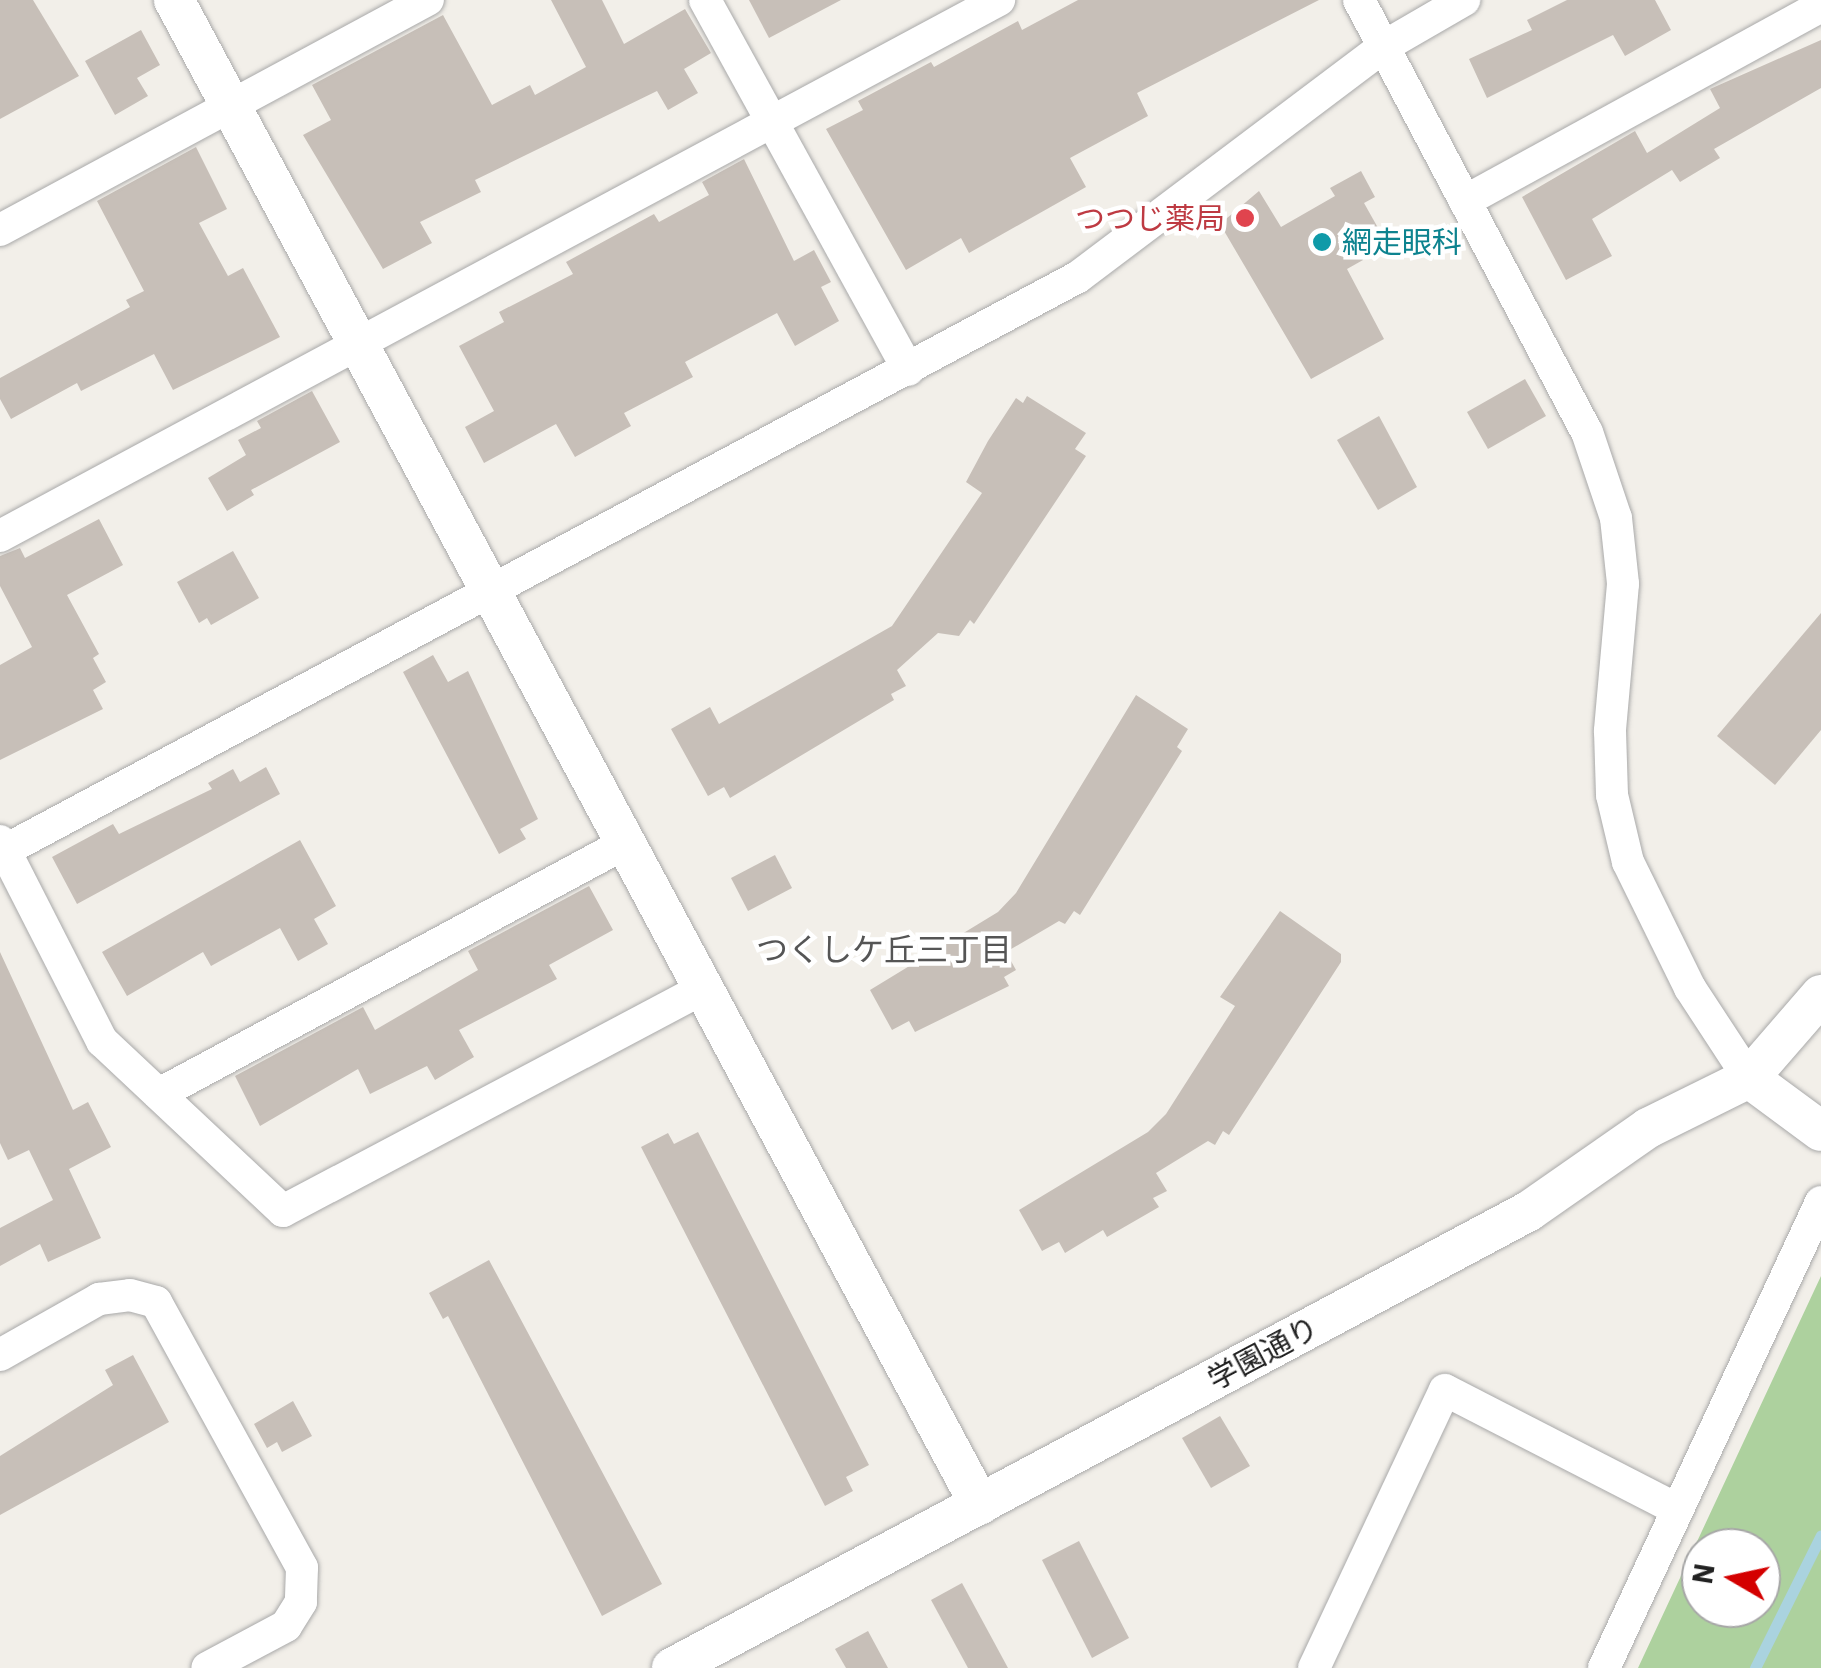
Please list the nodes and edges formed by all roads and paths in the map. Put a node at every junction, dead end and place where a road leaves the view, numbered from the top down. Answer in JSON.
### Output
{"nodes":[{"id":1,"x":174,"y":0,"type":"edge"},
{"id":2,"x":428,"y":0,"type":"edge"},
{"id":3,"x":705,"y":0,"type":"edge"},
{"id":4,"x":998,"y":0,"type":"edge"},
{"id":5,"x":1359,"y":0,"type":"edge"},
{"id":6,"x":1464,"y":0,"type":"edge"},
{"id":7,"x":1821,"y":6,"type":"edge"},
{"id":8,"x":1382,"y":47,"type":"junction"},
{"id":9,"x":231,"y":106,"type":"junction"},
{"id":10,"x":770,"y":124,"type":"junction"},
{"id":11,"x":1465,"y":200,"type":"junction"},
{"id":12,"x":0,"y":230,"type":"edge"},
{"id":13,"x":356,"y":346,"type":"junction"},
{"id":14,"x":908,"y":370,"type":"junction"},
{"id":15,"x":0,"y":536,"type":"edge"},
{"id":16,"x":487,"y":592,"type":"junction"},
{"id":17,"x":622,"y":845,"type":"junction"},
{"id":18,"x":2,"y":848,"type":"edge"},
{"id":19,"x":701,"y":990,"type":"junction"},
{"id":20,"x":1821,"y":995,"type":"edge"},
{"id":21,"x":1748,"y":1078,"type":"junction"},
{"id":22,"x":159,"y":1094,"type":"junction"},
{"id":23,"x":1821,"y":1130,"type":"edge"},
{"id":24,"x":1821,"y":1202,"type":"edge"},
{"id":25,"x":0,"y":1356,"type":"edge"},
{"id":26,"x":980,"y":1505,"type":"junction"},
{"id":27,"x":1675,"y":1508,"type":"junction"},
{"id":28,"x":208,"y":1668,"type":"edge"},
{"id":29,"x":672,"y":1668,"type":"edge"},
{"id":30,"x":1314,"y":1668,"type":"edge"},
{"id":31,"x":1604,"y":1668,"type":"edge"}],
"edges":[{"from":1,"to":9,"type":"street"},
{"from":2,"to":9,"type":"street"},
{"from":3,"to":10,"type":"street"},
{"from":4,"to":10,"type":"street"},
{"from":5,"to":8,"type":"street"},
{"from":6,"to":8,"type":"street"},
{"from":7,"to":11,"type":"street"},
{"from":8,"to":11,"type":"street"},
{"from":8,"to":14,"type":"street"},
{"from":9,"to":12,"type":"street"},
{"from":9,"to":13,"type":"street"},
{"from":10,"to":13,"type":"street"},
{"from":10,"to":14,"type":"street"},
{"from":11,"to":21,"type":"street"},
{"from":13,"to":15,"type":"street"},
{"from":13,"to":16,"type":"street"},
{"from":14,"to":16,"type":"street"},
{"from":16,"to":17,"type":"street"},
{"from":16,"to":18,"type":"street"},
{"from":17,"to":19,"type":"street"},
{"from":17,"to":22,"type":"street"},
{"from":18,"to":22,"type":"street"},
{"from":19,"to":22,"type":"street"},
{"from":19,"to":26,"type":"street"},
{"from":20,"to":21,"type":"street","name":"学園通り"},
{"from":21,"to":23,"type":"street"},
{"from":21,"to":26,"type":"street","name":"学園通り"},
{"from":24,"to":27,"type":"street"},
{"from":25,"to":28,"type":"street"},
{"from":26,"to":29,"type":"street","name":"学園通り"},
{"from":27,"to":30,"type":"street"},
{"from":27,"to":31,"type":"street"}]}
